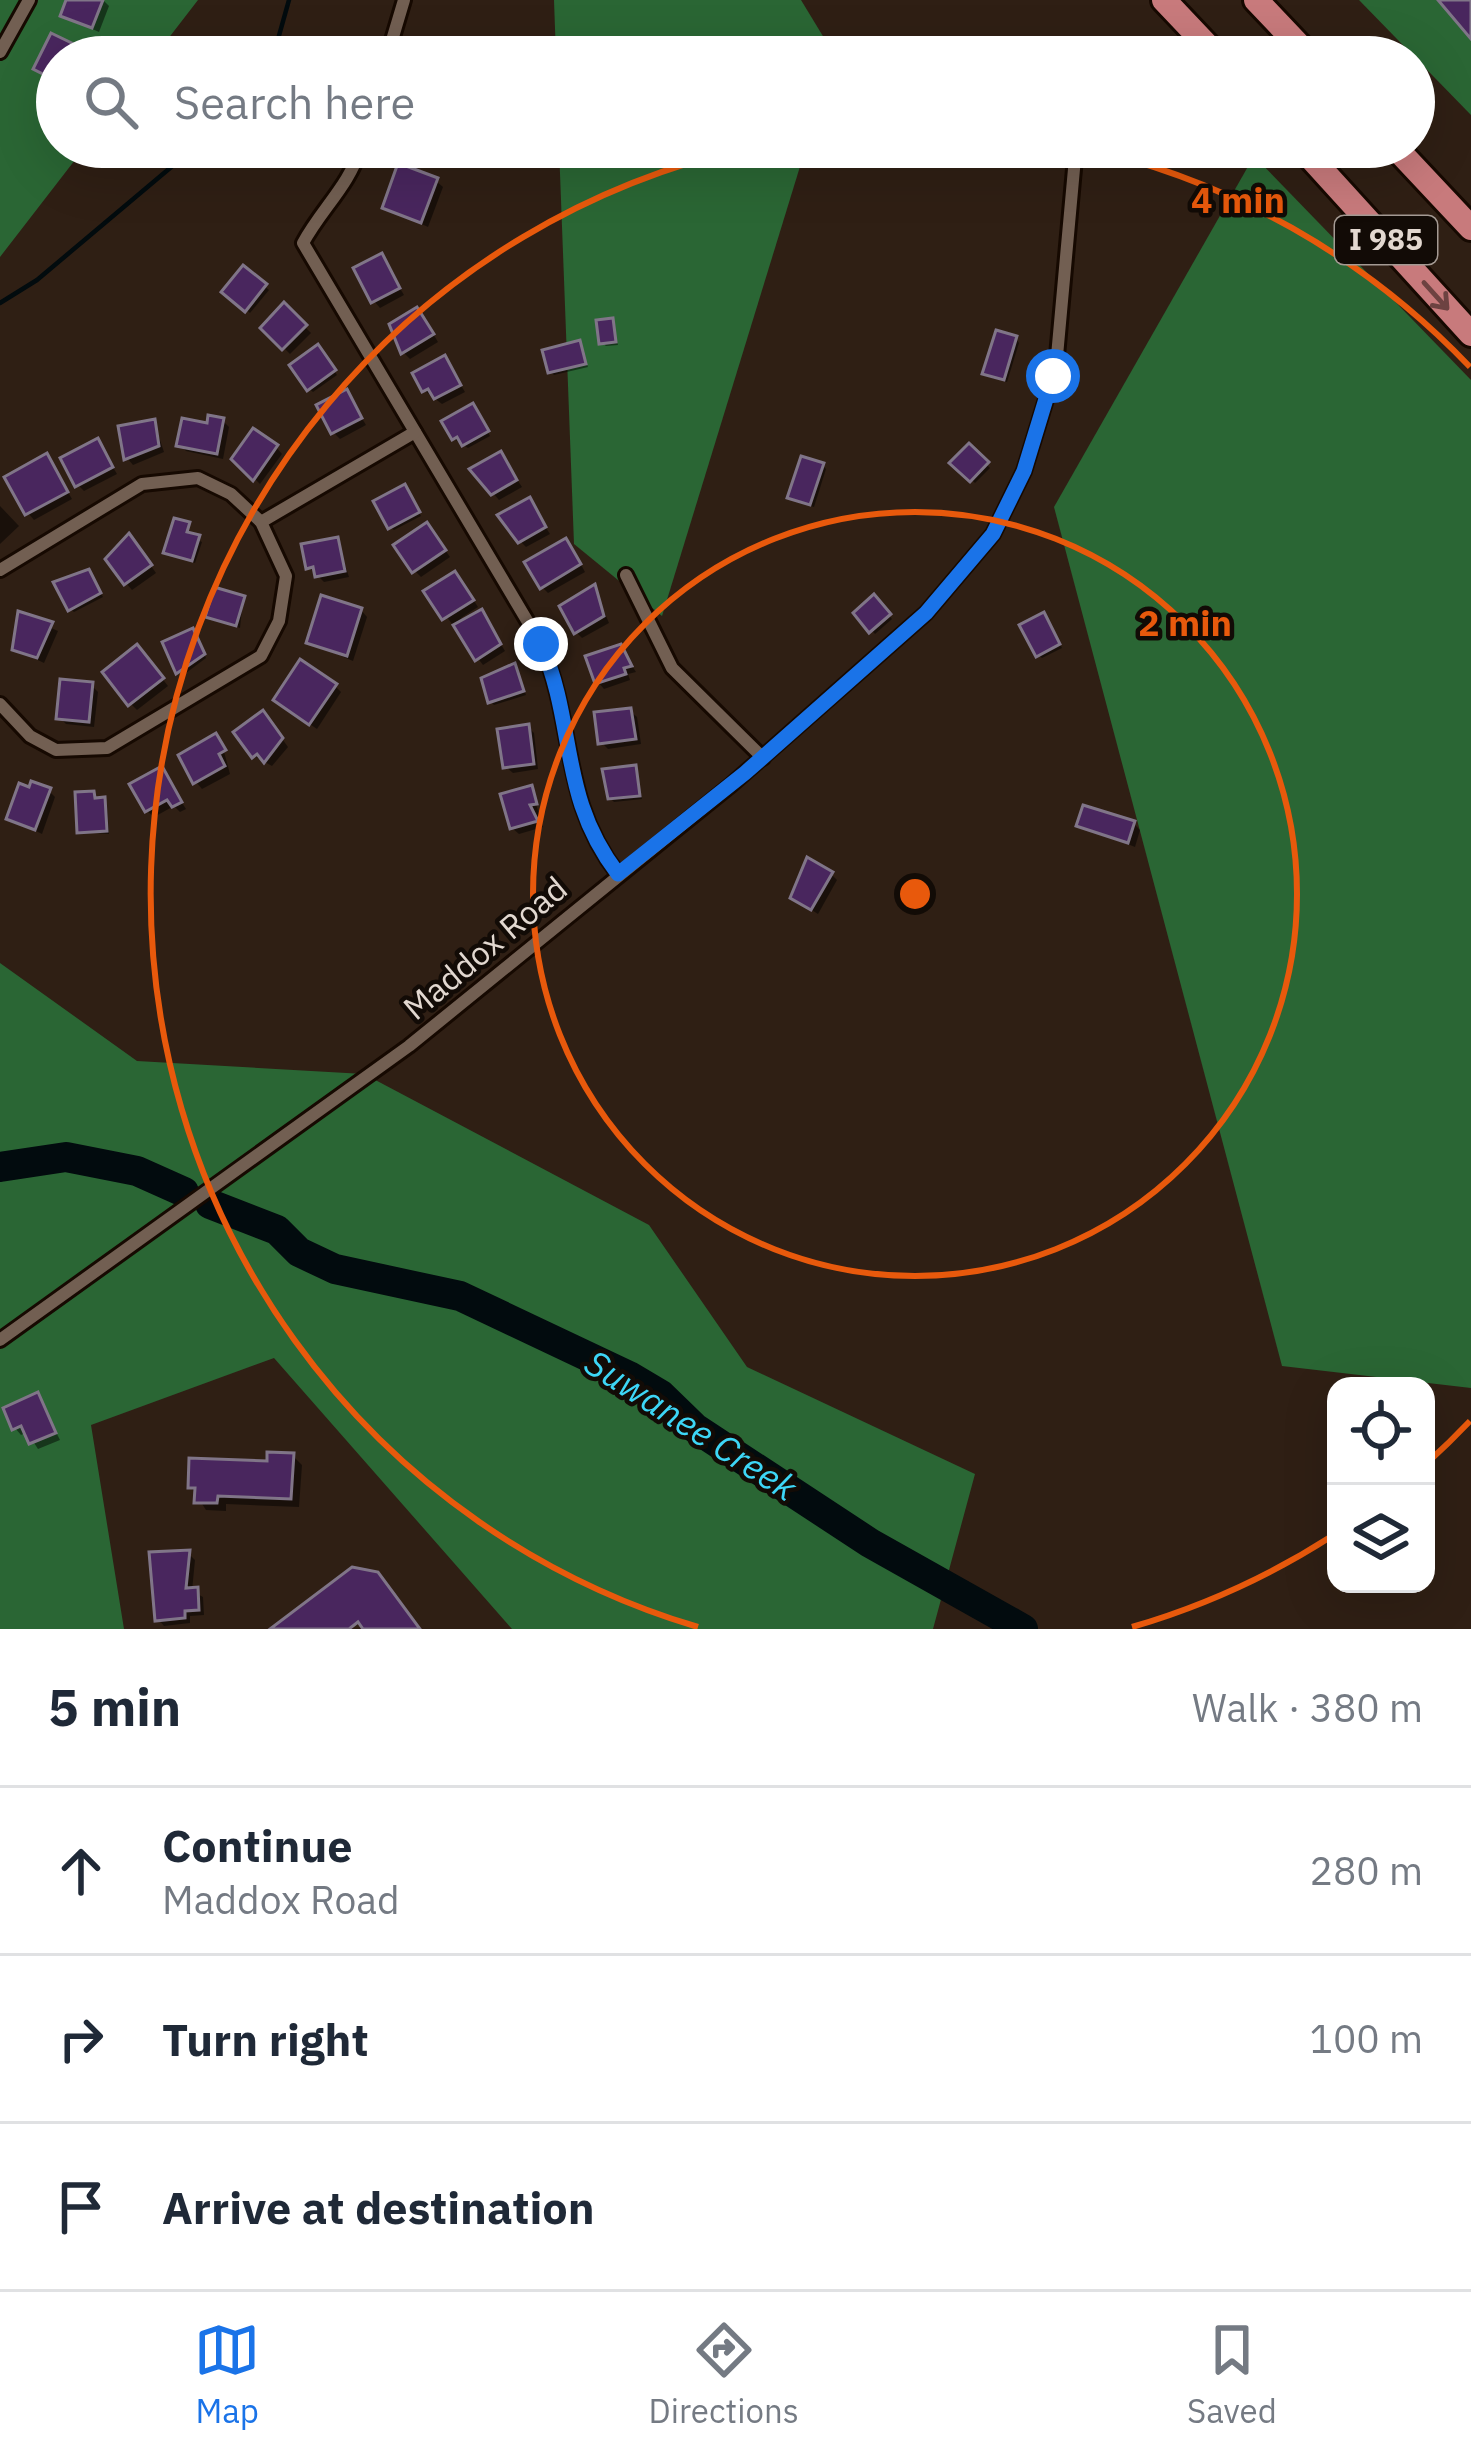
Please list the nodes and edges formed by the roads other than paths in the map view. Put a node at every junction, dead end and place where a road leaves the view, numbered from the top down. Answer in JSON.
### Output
{"nodes":[{"id":1,"x":29,"y":0,"type":"edge"},
{"id":2,"x":404,"y":0,"type":"edge"},
{"id":3,"x":1164,"y":0,"type":"edge"},
{"id":4,"x":1256,"y":0,"type":"edge"},
{"id":5,"x":393,"y":36,"type":"edge"},
{"id":6,"x":1198,"y":36,"type":"edge"},
{"id":7,"x":1290,"y":36,"type":"edge"},
{"id":8,"x":0,"y":52,"type":"edge"},
{"id":9,"x":354,"y":168,"type":"edge"},
{"id":10,"x":1074,"y":168,"type":"edge"},
{"id":11,"x":1320,"y":168,"type":"edge"},
{"id":12,"x":1415,"y":168,"type":"edge"},
{"id":13,"x":1471,"y":228,"type":"edge"},
{"id":14,"x":1471,"y":334,"type":"edge"},
{"id":15,"x":415,"y":432,"type":"junction"},
{"id":16,"x":260,"y":522,"type":"junction"},
{"id":17,"x":0,"y":570,"type":"edge"},
{"id":18,"x":626,"y":575,"type":"dead end"},
{"id":19,"x":0,"y":704,"type":"edge"},
{"id":20,"x":763,"y":758,"type":"junction"},
{"id":21,"x":618,"y":874,"type":"junction"},
{"id":22,"x":0,"y":1340,"type":"edge"}],
"edges":[{"from":1,"to":8,"type":"street"},
{"from":2,"to":5,"type":"street"},
{"from":3,"to":6,"type":"highway"},
{"from":4,"to":7,"type":"highway"},
{"from":9,"to":15,"type":"street"},
{"from":10,"to":20,"type":"street","name":"Maddox Road"},
{"from":11,"to":14,"type":"highway","number":"I 985","one_way":true},
{"from":12,"to":13,"type":"highway","number":"I 985"},
{"from":15,"to":16,"type":"street"},
{"from":15,"to":21,"type":"street"},
{"from":16,"to":17,"type":"street"},
{"from":16,"to":19,"type":"street"},
{"from":18,"to":20,"type":"street"},
{"from":20,"to":21,"type":"street","name":"Maddox Road"},
{"from":21,"to":22,"type":"street","name":"Maddox Road"}]}
